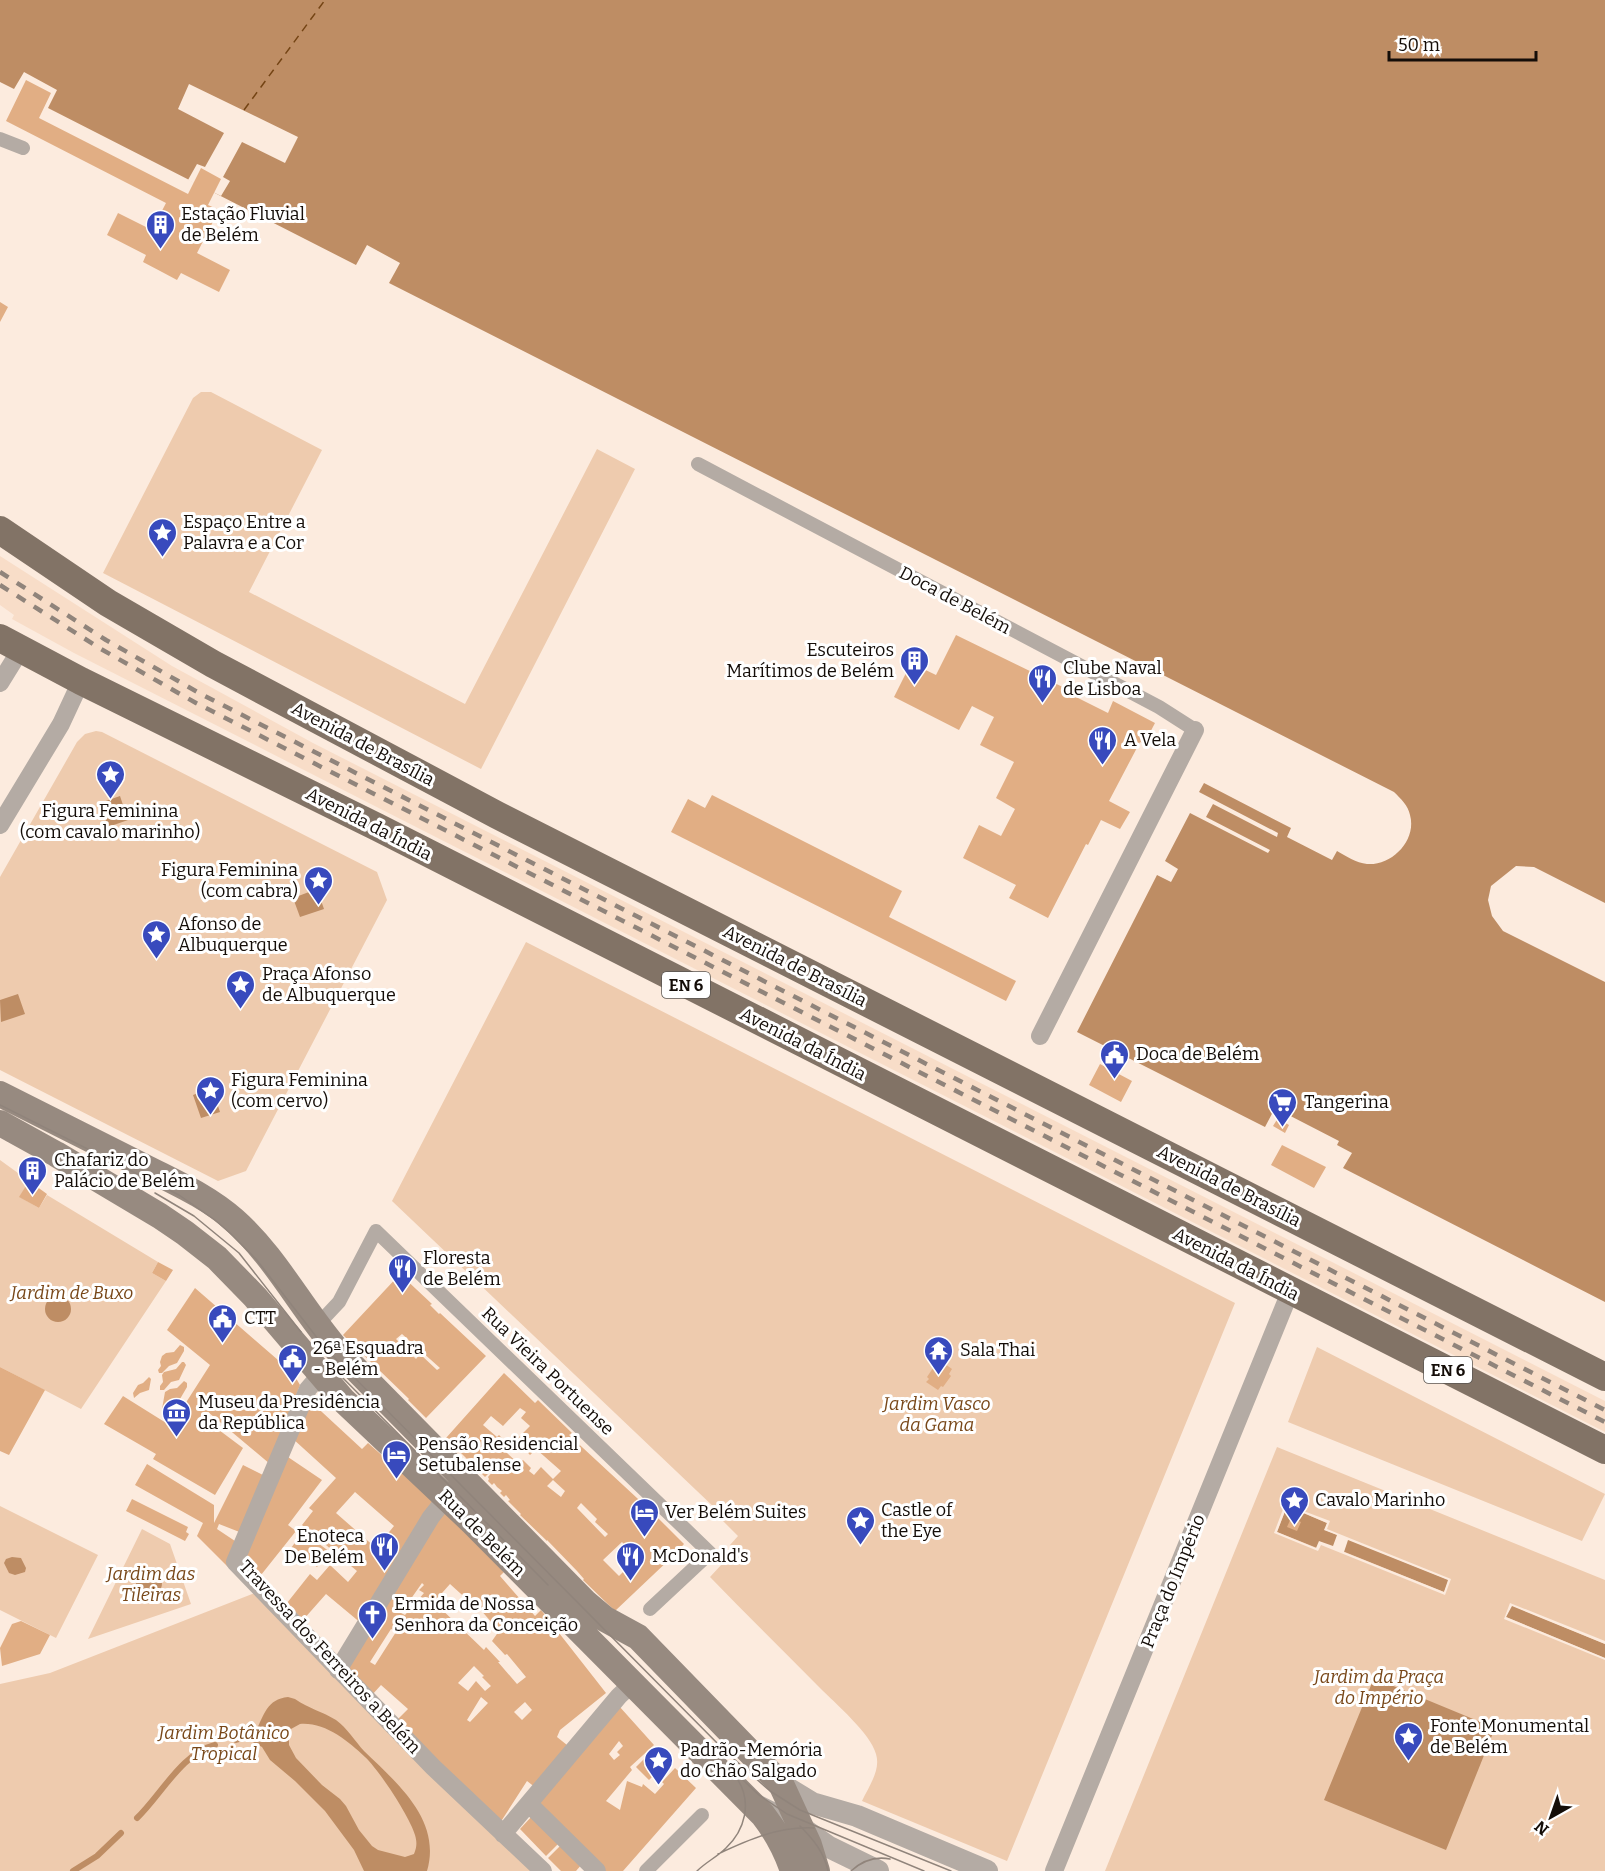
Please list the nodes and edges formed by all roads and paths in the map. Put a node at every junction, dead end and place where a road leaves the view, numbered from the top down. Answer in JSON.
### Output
{"nodes":[{"id":1,"x":0,"y":139,"type":"edge"},
{"id":2,"x":23,"y":148,"type":"dead end"},
{"id":3,"x":698,"y":464,"type":"dead end"},
{"id":4,"x":0,"y":530,"type":"edge"},
{"id":5,"x":10,"y":644,"type":"edge"},
{"id":6,"x":81,"y":681,"type":"junction"},
{"id":7,"x":0,"y":683,"type":"edge"},
{"id":8,"x":1195,"y":730,"type":"joint"},
{"id":9,"x":0,"y":825,"type":"edge"},
{"id":10,"x":1040,"y":1036,"type":"dead end"},
{"id":11,"x":0,"y":1094,"type":"edge"},
{"id":12,"x":0,"y":1123,"type":"edge"},
{"id":13,"x":1290,"y":1292,"type":"junction"},
{"id":14,"x":318,"y":1319,"type":"junction"},
{"id":15,"x":320,"y":1375,"type":"junction"},
{"id":16,"x":1605,"y":1377,"type":"edge"},
{"id":17,"x":1605,"y":1450,"type":"edge"},
{"id":18,"x":447,"y":1497,"type":"junction"},
{"id":19,"x":650,"y":1609,"type":"dead end"},
{"id":20,"x":338,"y":1670,"type":"junction"},
{"id":21,"x":632,"y":1684,"type":"junction"},
{"id":22,"x":760,"y":1761,"type":"junction"},
{"id":23,"x":750,"y":1802,"type":"junction"},
{"id":24,"x":529,"y":1804,"type":"junction"},
{"id":25,"x":840,"y":1811,"type":"junction"},
{"id":26,"x":702,"y":1815,"type":"dead end"},
{"id":27,"x":802,"y":1828,"type":"junction"},
{"id":28,"x":503,"y":1833,"type":"junction"},
{"id":29,"x":543,"y":1871,"type":"edge"},
{"id":30,"x":597,"y":1871,"type":"edge"},
{"id":31,"x":646,"y":1871,"type":"edge"},
{"id":32,"x":793,"y":1871,"type":"edge"},
{"id":33,"x":817,"y":1871,"type":"edge"},
{"id":34,"x":855,"y":1871,"type":"edge"},
{"id":35,"x":877,"y":1871,"type":"edge"},
{"id":36,"x":987,"y":1871,"type":"edge"},
{"id":37,"x":1054,"y":1871,"type":"edge"}],
"edges":[{"from":1,"to":2,"type":"street"},
{"from":3,"to":8,"type":"street","name":"Doca de Belém"},
{"from":4,"to":16,"type":"main road","name":"Avenida de Brasília"},
{"from":5,"to":6,"type":"main road","name":"Avenida da Índia","number":"EN 6"},
{"from":5,"to":7,"type":"street"},
{"from":6,"to":9,"type":"street"},
{"from":6,"to":13,"type":"main road","name":"Avenida da Índia","number":"EN 6"},
{"from":8,"to":10,"type":"street","name":"Doca de Belém"},
{"from":11,"to":14,"type":"main road"},
{"from":12,"to":15,"type":"main road","name":"Rua de Belém"},
{"from":13,"to":17,"type":"main road","name":"Avenida da Índia","number":"EN 6"},
{"from":13,"to":37,"type":"street","name":"Praça do Império"},
{"from":14,"to":19,"type":"street","name":"Rua Vieira Portuense"},
{"from":14,"to":22,"type":"main road","name":"Rua de Belém"},
{"from":15,"to":18,"type":"main road","name":"Rua de Belém"},
{"from":15,"to":20,"type":"street","name":"Travessa dos Ferreiros a Belém"},
{"from":18,"to":20,"type":"street"},
{"from":18,"to":21,"type":"main road","name":"Rua de Belém"},
{"from":20,"to":28,"type":"street","name":"Travessa dos Ferreiros a Belém"},
{"from":21,"to":23,"type":"main road","name":"Rua de Belém"},
{"from":21,"to":24,"type":"street"},
{"from":22,"to":25,"type":"street"},
{"from":22,"to":27,"type":"main road","name":"Rua de Belém"},
{"from":23,"to":27,"type":"street"},
{"from":23,"to":32,"type":"main road","name":"Rua de Belém"},
{"from":24,"to":28,"type":"street"},
{"from":24,"to":30,"type":"street"},
{"from":25,"to":27,"type":"street"},
{"from":25,"to":36,"type":"street"},
{"from":26,"to":31,"type":"street"},
{"from":27,"to":32,"type":"street"},
{"from":27,"to":33,"type":"main road","name":"Rua de Belém"},
{"from":27,"to":35,"type":"street"},
{"from":28,"to":29,"type":"street","name":"Travessa dos Ferreiros a Belém"},
{"from":34,"to":35,"type":"street"}]}
